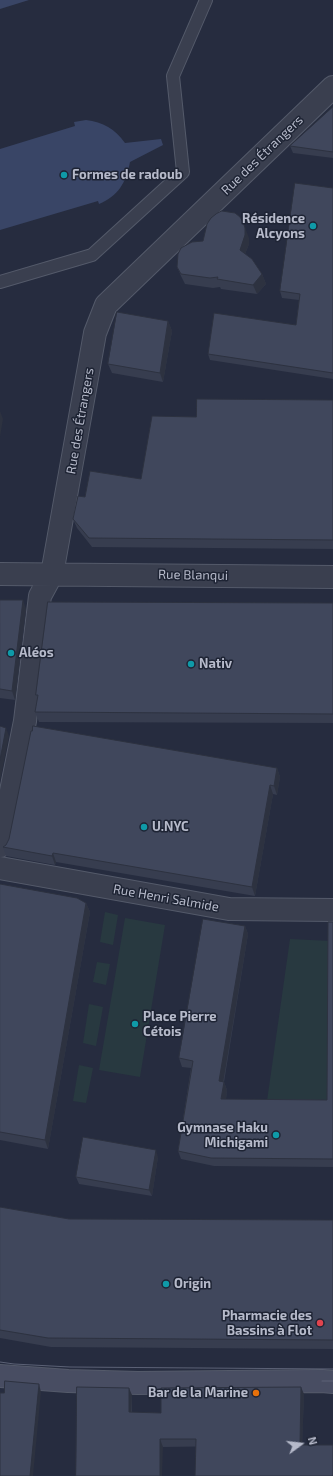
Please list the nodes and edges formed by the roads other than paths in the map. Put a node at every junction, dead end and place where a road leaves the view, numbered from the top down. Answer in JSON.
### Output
{"nodes":[{"id":1,"x":206,"y":0,"type":"edge"},
{"id":2,"x":333,"y":87,"type":"edge"},
{"id":3,"x":0,"y":282,"type":"edge"},
{"id":4,"x":0,"y":574,"type":"edge"},
{"id":5,"x":52,"y":574,"type":"junction"},
{"id":6,"x":333,"y":577,"type":"edge"},
{"id":7,"x":0,"y":846,"type":"edge"},
{"id":8,"x":0,"y":868,"type":"edge"},
{"id":9,"x":333,"y":910,"type":"edge"},
{"id":10,"x":0,"y":1376,"type":"edge"},
{"id":11,"x":328,"y":1382,"type":"edge"}],
"edges":[{"from":1,"to":3,"type":"lane"},
{"from":2,"to":5,"type":"street","name":"Rue des Étrangers"},
{"from":4,"to":5,"type":"street","name":"Rue Blanqui"},
{"from":5,"to":6,"type":"street","name":"Rue Blanqui"},
{"from":5,"to":7,"type":"street","name":"Rue des Étrangers"},
{"from":8,"to":9,"type":"street","name":"Rue Henri Salmide"},
{"from":10,"to":11,"type":"street"}]}
